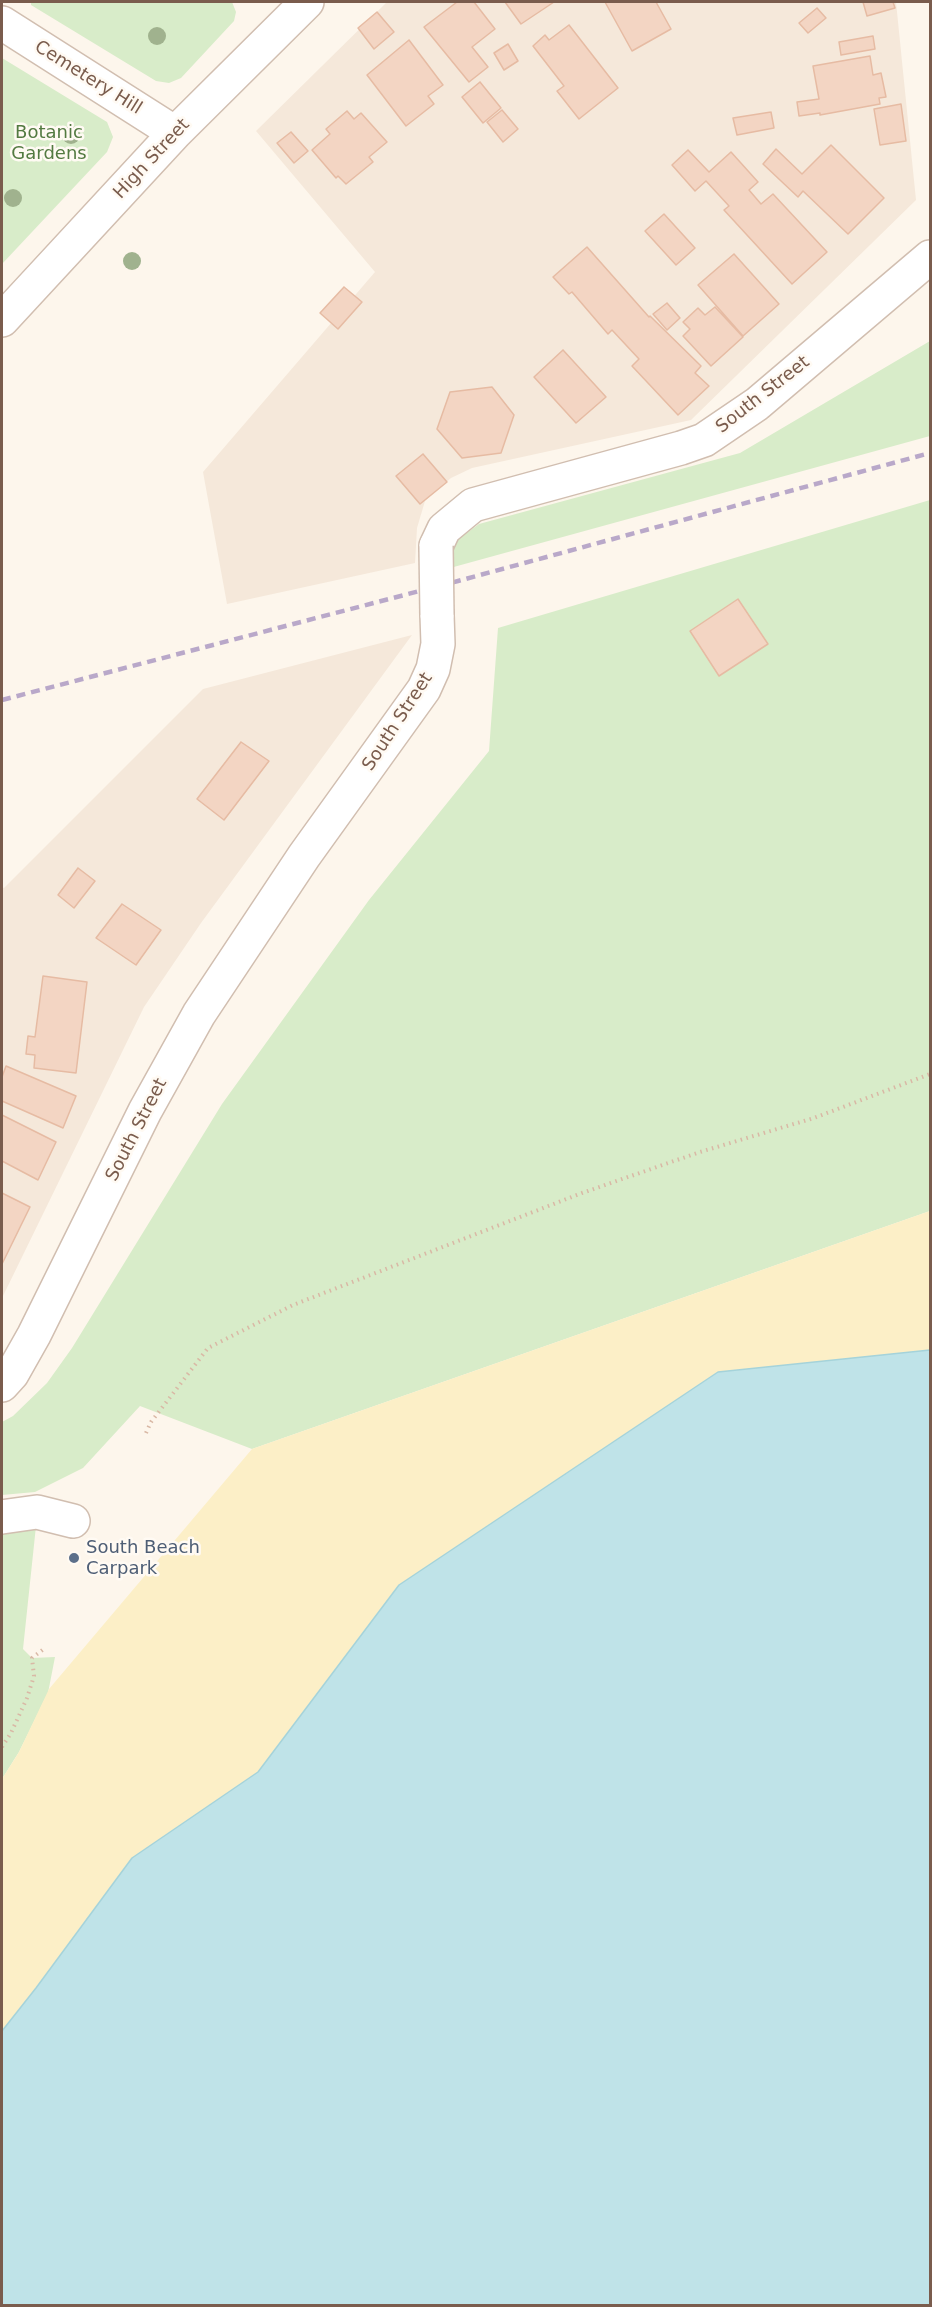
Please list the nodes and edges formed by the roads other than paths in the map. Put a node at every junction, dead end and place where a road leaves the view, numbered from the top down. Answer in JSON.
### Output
{"nodes":[{"id":1,"x":307,"y":2,"type":"edge"},
{"id":2,"x":2,"y":23,"type":"edge"},
{"id":3,"x":175,"y":133,"type":"junction"},
{"id":4,"x":930,"y":257,"type":"edge"},
{"id":5,"x":2,"y":320,"type":"edge"},
{"id":6,"x":2,"y":1385,"type":"edge"},
{"id":7,"x":2,"y":1517,"type":"edge"},
{"id":8,"x":73,"y":1521,"type":"dead end"}],
"edges":[{"from":1,"to":3,"type":"street","name":"High Street"},
{"from":2,"to":3,"type":"street","name":"Cemetery Hill"},
{"from":3,"to":5,"type":"street","name":"High Street"},
{"from":4,"to":6,"type":"street","name":"South Street","bridge":true},
{"from":7,"to":8,"type":"street"}]}
